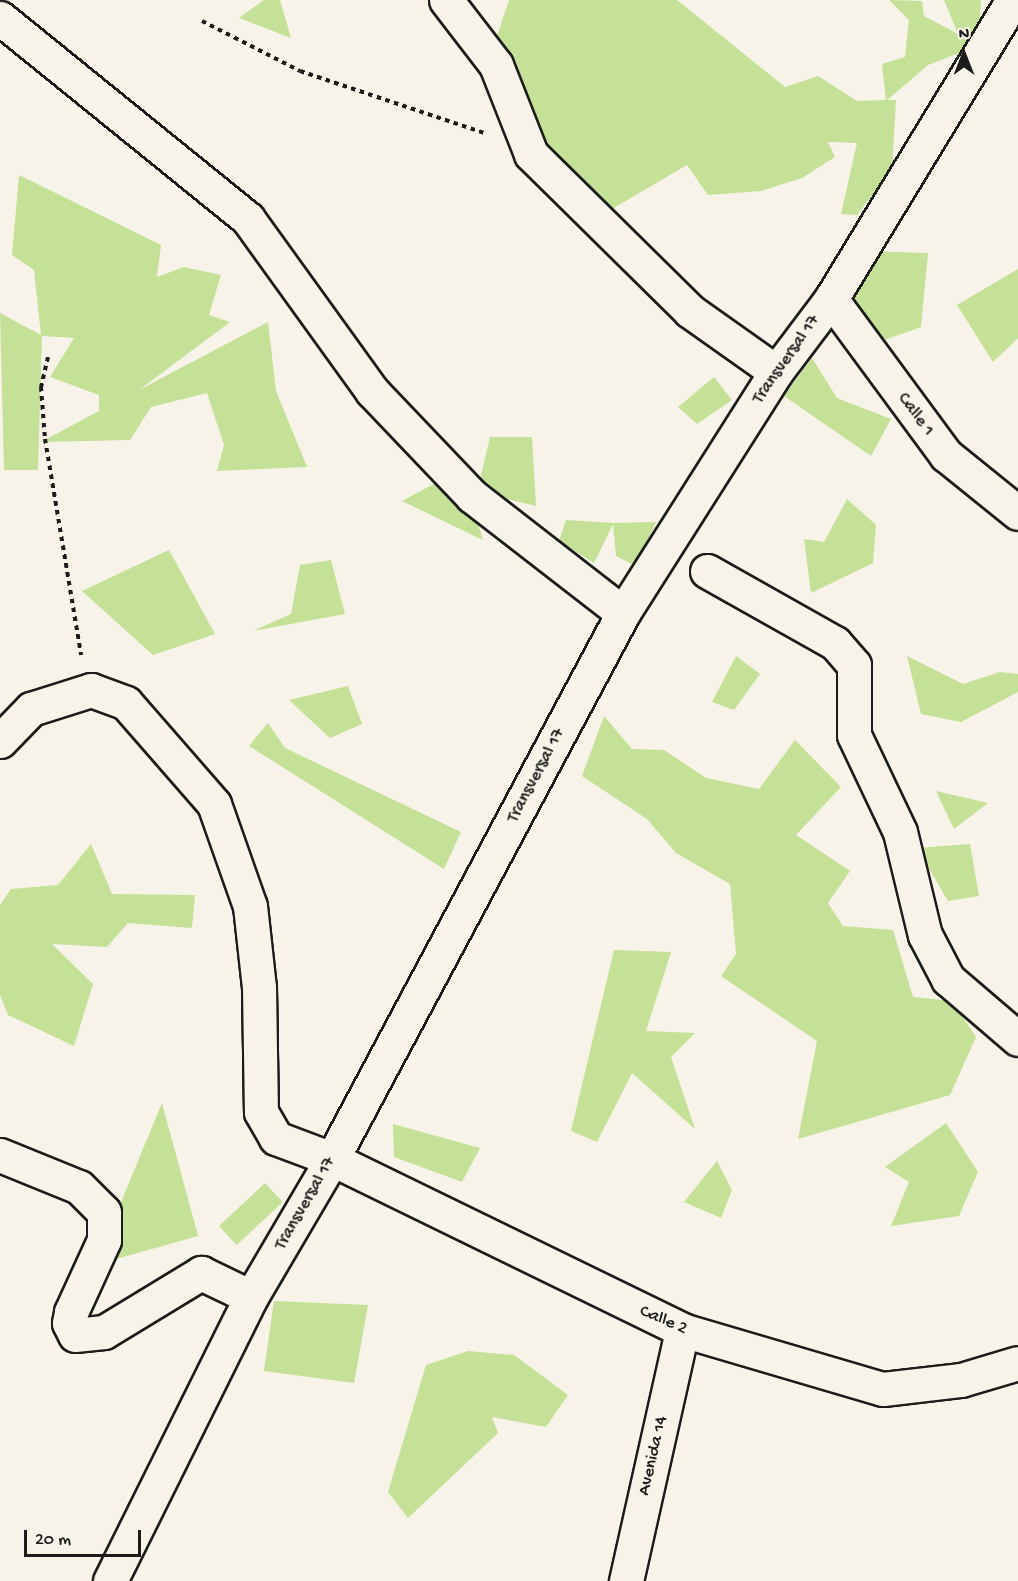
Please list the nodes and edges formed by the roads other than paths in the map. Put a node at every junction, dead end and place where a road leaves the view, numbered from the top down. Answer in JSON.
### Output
{"nodes":[{"id":1,"x":446,"y":0,"type":"edge"},
{"id":2,"x":1013,"y":0,"type":"edge"},
{"id":3,"x":0,"y":18,"type":"edge"},
{"id":4,"x":831,"y":299,"type":"junction"},
{"id":5,"x":776,"y":372,"type":"junction"},
{"id":6,"x":1018,"y":513,"type":"edge"},
{"id":7,"x":707,"y":571,"type":"dead end"},
{"id":8,"x":623,"y":613,"type":"junction"},
{"id":9,"x":0,"y":741,"type":"edge"},
{"id":10,"x":1018,"y":1039,"type":"edge"},
{"id":11,"x":0,"y":1155,"type":"edge"},
{"id":12,"x":332,"y":1159,"type":"junction"},
{"id":13,"x":251,"y":1297,"type":"junction"},
{"id":14,"x":682,"y":1330,"type":"junction"},
{"id":15,"x":1018,"y":1362,"type":"edge"},
{"id":16,"x":110,"y":1581,"type":"edge"},
{"id":17,"x":626,"y":1581,"type":"edge"}],
"edges":[{"from":1,"to":5,"type":"street"},
{"from":2,"to":4,"type":"street","name":"Transversal 17"},
{"from":3,"to":8,"type":"street"},
{"from":4,"to":5,"type":"street","name":"Transversal 17"},
{"from":4,"to":6,"type":"street","name":"Calle 1"},
{"from":5,"to":8,"type":"street","name":"Transversal 17"},
{"from":7,"to":10,"type":"street"},
{"from":8,"to":12,"type":"street","name":"Transversal 17"},
{"from":9,"to":12,"type":"street","name":"Calle 2"},
{"from":11,"to":13,"type":"street"},
{"from":12,"to":13,"type":"street","name":"Transversal 17"},
{"from":12,"to":14,"type":"street","name":"Calle 2"},
{"from":13,"to":16,"type":"street","name":"Transversal 17"},
{"from":14,"to":15,"type":"street","name":"Calle 2"},
{"from":14,"to":17,"type":"street","name":"Avenida 14"}]}
